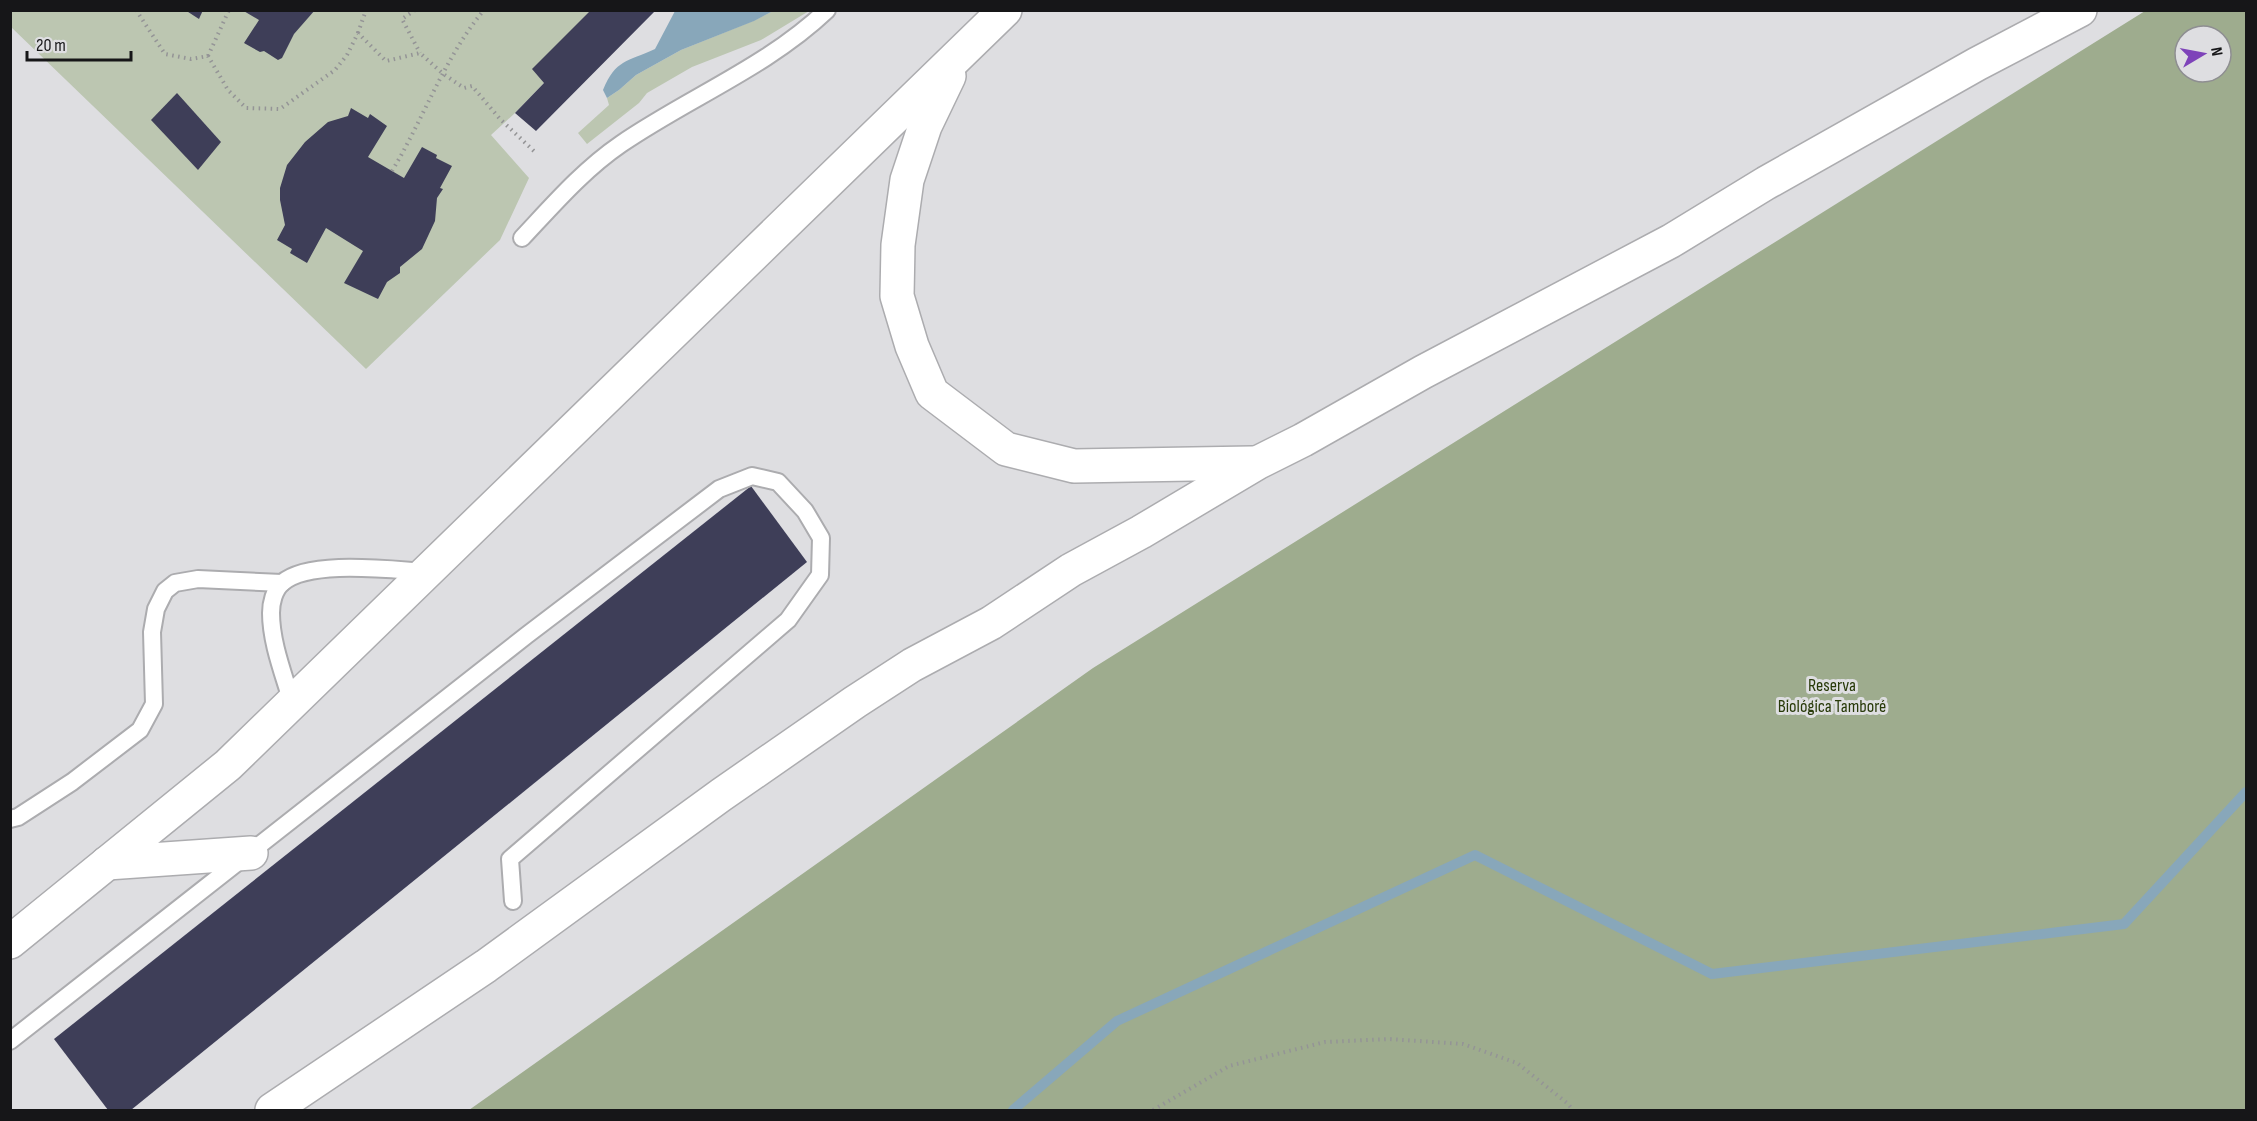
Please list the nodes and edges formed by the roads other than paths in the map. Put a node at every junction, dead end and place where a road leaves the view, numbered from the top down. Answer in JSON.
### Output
{"nodes":[{"id":1,"x":827,"y":10,"type":"edge"},
{"id":2,"x":1005,"y":10,"type":"edge"},
{"id":3,"x":2080,"y":10,"type":"edge"},
{"id":4,"x":961,"y":52,"type":"junction"},
{"id":5,"x":522,"y":238,"type":"dead end"},
{"id":6,"x":1257,"y":463,"type":"junction"},
{"id":7,"x":428,"y":572,"type":"junction"},
{"id":8,"x":282,"y":583,"type":"junction"},
{"id":9,"x":292,"y":703,"type":"junction"},
{"id":10,"x":10,"y":819,"type":"edge"},
{"id":11,"x":251,"y":853,"type":"junction"},
{"id":12,"x":107,"y":863,"type":"junction"},
{"id":13,"x":513,"y":901,"type":"dead end"},
{"id":14,"x":10,"y":942,"type":"edge"},
{"id":15,"x":10,"y":1041,"type":"edge"},
{"id":16,"x":272,"y":1110,"type":"edge"}],
"edges":[{"from":1,"to":5,"type":"lane"},
{"from":2,"to":4,"type":"main road"},
{"from":3,"to":6,"type":"main road"},
{"from":4,"to":6,"type":"main road"},
{"from":4,"to":7,"type":"main road"},
{"from":6,"to":16,"type":"main road"},
{"from":7,"to":8,"type":"lane"},
{"from":7,"to":9,"type":"main road"},
{"from":8,"to":9,"type":"lane"},
{"from":8,"to":10,"type":"lane"},
{"from":9,"to":12,"type":"main road"},
{"from":11,"to":12,"type":"main road"},
{"from":11,"to":13,"type":"lane"},
{"from":11,"to":15,"type":"lane"},
{"from":12,"to":14,"type":"main road"}]}
